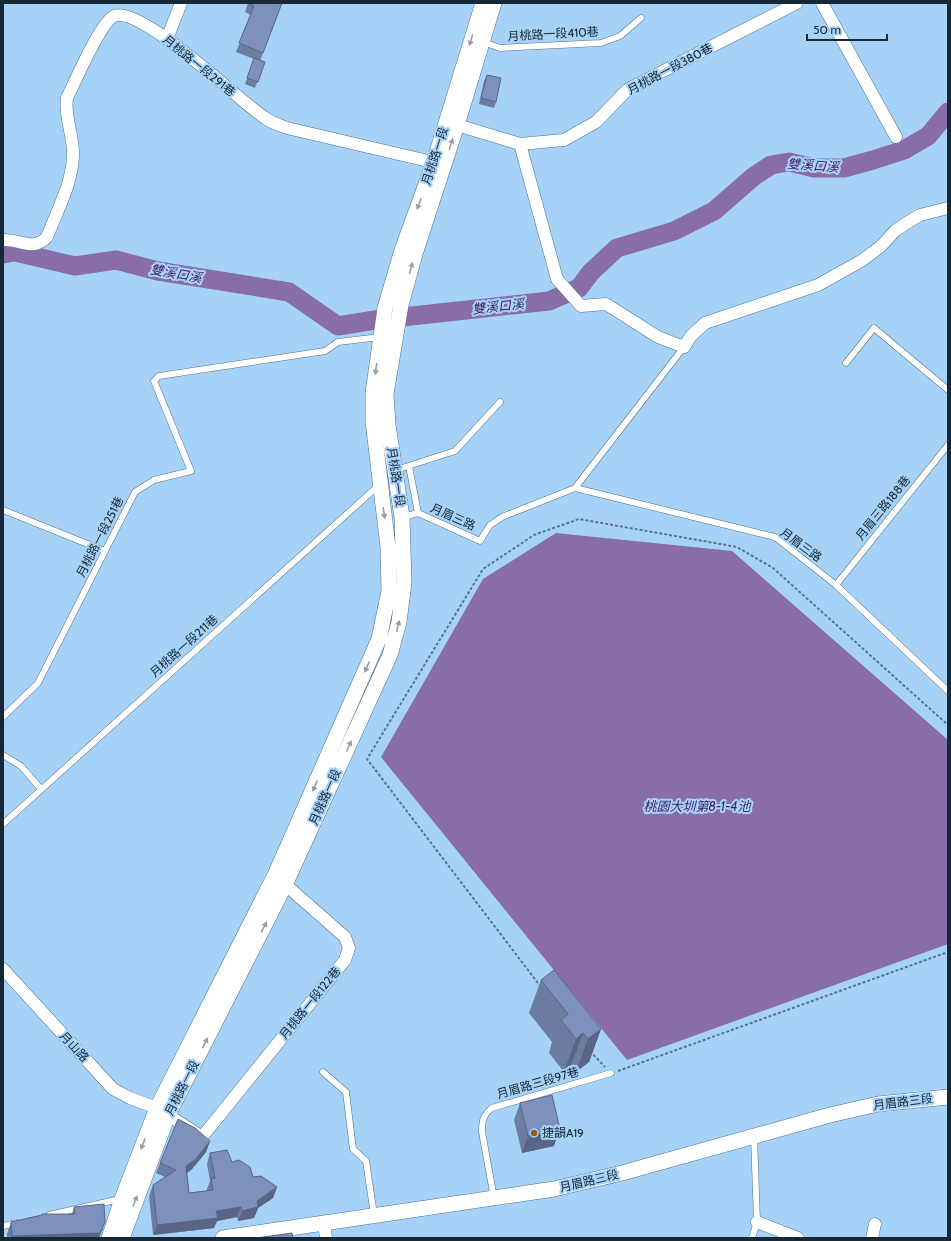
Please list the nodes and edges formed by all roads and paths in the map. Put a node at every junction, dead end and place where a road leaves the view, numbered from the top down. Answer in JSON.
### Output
{"nodes":[{"id":1,"x":181,"y":3,"type":"edge"},
{"id":2,"x":483,"y":3,"type":"edge"},
{"id":3,"x":494,"y":3,"type":"edge"},
{"id":4,"x":797,"y":3,"type":"edge"},
{"id":5,"x":822,"y":3,"type":"edge"},
{"id":6,"x":641,"y":18,"type":"dead end"},
{"id":7,"x":167,"y":39,"type":"junction"},
{"id":8,"x":482,"y":42,"type":"junction"},
{"id":9,"x":458,"y":125,"type":"junction"},
{"id":10,"x":896,"y":137,"type":"dead end"},
{"id":11,"x":520,"y":144,"type":"junction"},
{"id":12,"x":439,"y":163,"type":"junction"},
{"id":13,"x":948,"y":208,"type":"edge"},
{"id":14,"x":3,"y":240,"type":"edge"},
{"id":15,"x":381,"y":334,"type":"junction"},
{"id":16,"x":684,"y":347,"type":"junction"},
{"id":17,"x":846,"y":363,"type":"dead end"},
{"id":18,"x":948,"y":390,"type":"edge"},
{"id":19,"x":500,"y":402,"type":"dead end"},
{"id":20,"x":948,"y":445,"type":"edge"},
{"id":21,"x":409,"y":466,"type":"junction"},
{"id":22,"x":394,"y":471,"type":"junction"},
{"id":23,"x":380,"y":484,"type":"junction"},
{"id":24,"x":575,"y":488,"type":"junction"},
{"id":25,"x":3,"y":510,"type":"edge"},
{"id":26,"x":418,"y":513,"type":"junction"},
{"id":27,"x":402,"y":517,"type":"junction"},
{"id":28,"x":105,"y":551,"type":"junction"},
{"id":29,"x":836,"y":585,"type":"junction"},
{"id":30,"x":948,"y":691,"type":"edge"},
{"id":31,"x":3,"y":717,"type":"edge"},
{"id":32,"x":948,"y":726,"type":"edge"},
{"id":33,"x":3,"y":755,"type":"edge"},
{"id":34,"x":42,"y":788,"type":"junction"},
{"id":35,"x":3,"y":824,"type":"edge"},
{"id":36,"x":280,"y":880,"type":"junction"},
{"id":37,"x":948,"y":952,"type":"edge"},
{"id":38,"x":3,"y":969,"type":"edge"},
{"id":39,"x":544,"y":990,"type":"edge"},
{"id":40,"x":586,"y":1047,"type":"edge"},
{"id":41,"x":323,"y":1072,"type":"dead end"},
{"id":42,"x":611,"y":1073,"type":"junction"},
{"id":43,"x":948,"y":1097,"type":"edge"},
{"id":44,"x":162,"y":1111,"type":"junction"},
{"id":45,"x":754,"y":1136,"type":"junction"},
{"id":46,"x":202,"y":1137,"type":"joint"},
{"id":47,"x":494,"y":1198,"type":"junction"},
{"id":48,"x":122,"y":1199,"type":"junction"},
{"id":49,"x":374,"y":1216,"type":"junction"},
{"id":50,"x":40,"y":1217,"type":"edge"},
{"id":51,"x":25,"y":1221,"type":"edge"},
{"id":52,"x":757,"y":1222,"type":"junction"},
{"id":53,"x":324,"y":1223,"type":"junction"},
{"id":54,"x":875,"y":1224,"type":"dead end"},
{"id":55,"x":3,"y":1226,"type":"edge"},
{"id":56,"x":109,"y":1238,"type":"edge"},
{"id":57,"x":122,"y":1238,"type":"edge"},
{"id":58,"x":224,"y":1238,"type":"edge"},
{"id":59,"x":326,"y":1238,"type":"edge"},
{"id":60,"x":752,"y":1238,"type":"edge"},
{"id":61,"x":798,"y":1238,"type":"edge"},
{"id":62,"x":872,"y":1238,"type":"edge"}],
"edges":[{"from":1,"to":7,"type":"street"},
{"from":2,"to":12,"type":"street","name":"月桃路一段","one_way":true},
{"from":3,"to":8,"type":"street","name":"月桃路一段"},
{"from":4,"to":11,"type":"street","name":"月桃路一段380巷"},
{"from":5,"to":10,"type":"street"},
{"from":6,"to":8,"type":"lane","name":"月桃路一段410巷"},
{"from":7,"to":12,"type":"street","name":"月桃路一段291巷"},
{"from":7,"to":14,"type":"street","name":"月桃路一段291巷"},
{"from":8,"to":9,"type":"street","name":"月桃路一段"},
{"from":9,"to":11,"type":"street","name":"月桃路一段380巷"},
{"from":12,"to":9,"type":"street","name":"月桃路一段","one_way":true},
{"from":11,"to":16,"type":"street"},
{"from":12,"to":15,"type":"street","name":"月桃路一段","one_way":true},
{"from":22,"to":12,"type":"street","name":"月桃路一段","one_way":true},
{"from":13,"to":16,"type":"street"},
{"from":15,"to":23,"type":"street","name":"月桃路一段","one_way":true},
{"from":15,"to":28,"type":"lane","name":"月桃路一段251巷"},
{"from":16,"to":24,"type":"lane"},
{"from":17,"to":18,"type":"lane"},
{"from":19,"to":21,"type":"lane"},
{"from":20,"to":29,"type":"lane","name":"月眉三路188巷"},
{"from":21,"to":22,"type":"lane"},
{"from":21,"to":26,"type":"lane"},
{"from":22,"to":23,"type":"street"},
{"from":22,"to":27,"type":"street","name":"月桃路一段"},
{"from":23,"to":34,"type":"lane","name":"月桃路一段211巷"},
{"from":23,"to":36,"type":"street","name":"月桃路一段","one_way":true},
{"from":24,"to":26,"type":"lane","name":"月眉三路"},
{"from":24,"to":29,"type":"lane","name":"月眉三路"},
{"from":25,"to":28,"type":"lane"},
{"from":26,"to":27,"type":"lane","name":"月眉三路"},
{"from":36,"to":27,"type":"street","name":"月桃路一段","one_way":true},
{"from":28,"to":31,"type":"lane","name":"月桃路一段251巷"},
{"from":29,"to":30,"type":"lane","name":"月眉三路"},
{"from":32,"to":39,"type":"path"},
{"from":33,"to":34,"type":"lane"},
{"from":34,"to":35,"type":"lane","name":"月桃路一段211巷"},
{"from":36,"to":44,"type":"street","name":"月桃路一段"},
{"from":36,"to":46,"type":"street","name":"月桃路一段122巷"},
{"from":37,"to":42,"type":"path"},
{"from":38,"to":44,"type":"street","name":"月山路"},
{"from":40,"to":42,"type":"path"},
{"from":41,"to":49,"type":"lane"},
{"from":42,"to":47,"type":"lane","name":"月眉路三段97巷"},
{"from":43,"to":45,"type":"street","name":"月眉路三段"},
{"from":44,"to":46,"type":"street","name":"月山路"},
{"from":44,"to":48,"type":"street","name":"月桃路一段","one_way":true},
{"from":57,"to":44,"type":"street","name":"月桃路一段","one_way":true},
{"from":45,"to":47,"type":"street","name":"月眉路三段"},
{"from":45,"to":52,"type":"lane"},
{"from":47,"to":49,"type":"street","name":"月眉路三段"},
{"from":48,"to":50,"type":"lane"},
{"from":48,"to":56,"type":"street","name":"月桃路一段"},
{"from":49,"to":53,"type":"street","name":"月眉路三段"},
{"from":51,"to":55,"type":"lane"},
{"from":52,"to":60,"type":"lane"},
{"from":52,"to":61,"type":"street"},
{"from":53,"to":58,"type":"street","name":"月眉路三段"},
{"from":53,"to":59,"type":"street"},
{"from":54,"to":62,"type":"street"}]}
